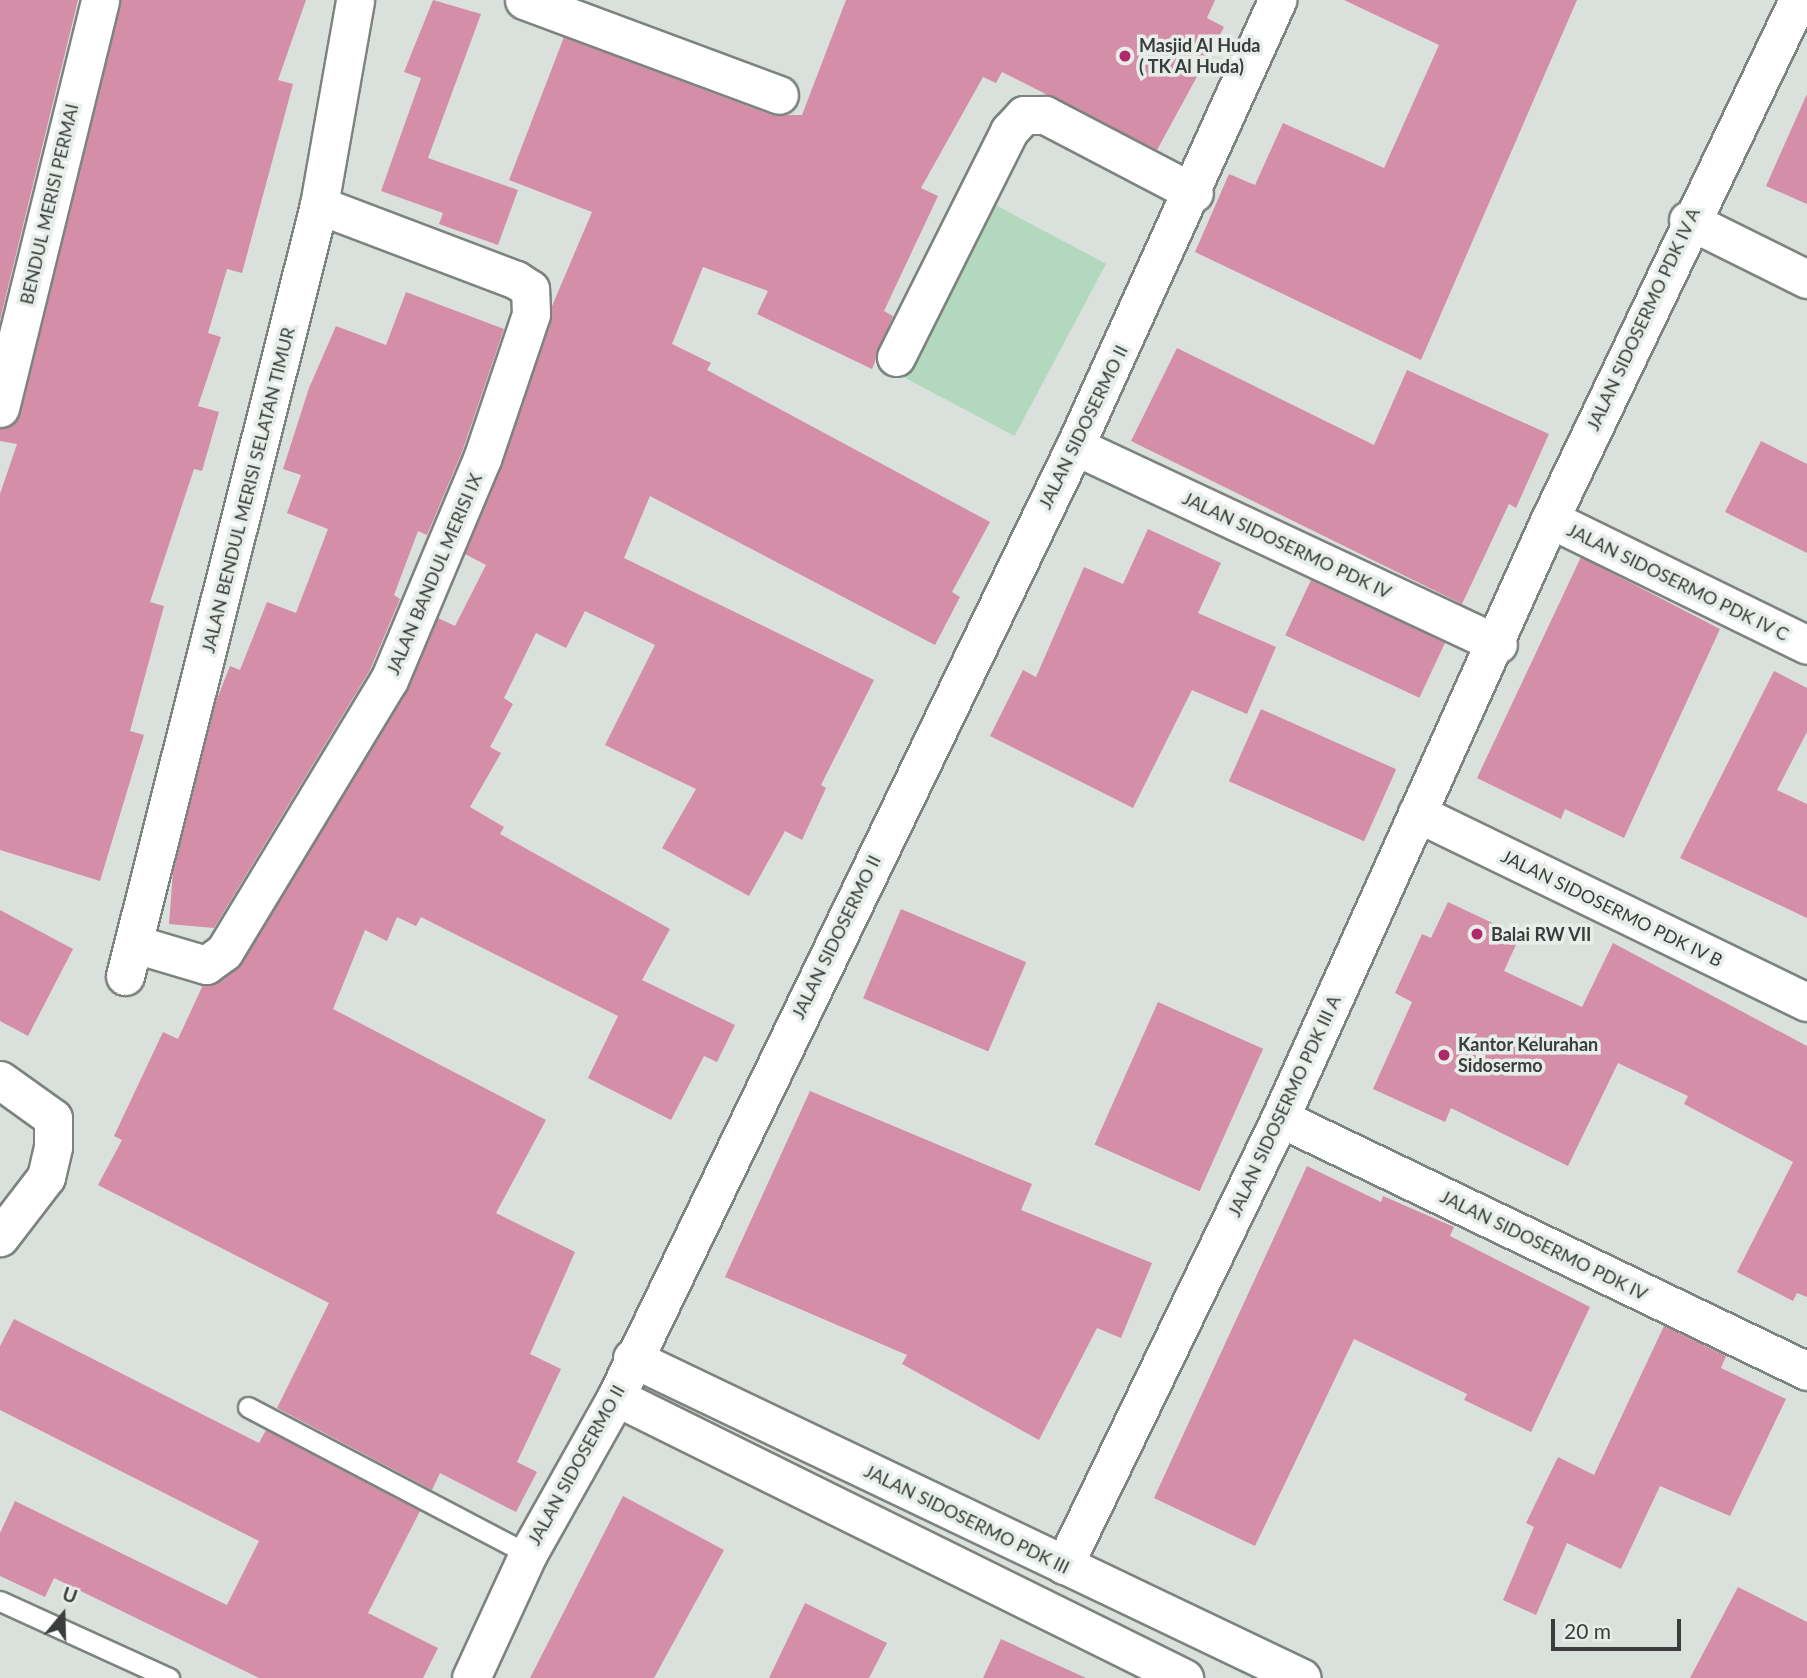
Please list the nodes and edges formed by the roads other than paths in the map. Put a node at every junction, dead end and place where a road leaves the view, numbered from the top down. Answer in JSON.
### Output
{"nodes":[{"id":1,"x":100,"y":0,"type":"edge"},
{"id":2,"x":355,"y":0,"type":"edge"},
{"id":3,"x":524,"y":0,"type":"edge"},
{"id":4,"x":1277,"y":0,"type":"edge"},
{"id":5,"x":1798,"y":0,"type":"edge"},
{"id":6,"x":613,"y":14,"type":"edge"},
{"id":7,"x":779,"y":95,"type":"dead end"},
{"id":8,"x":1194,"y":193,"type":"junction"},
{"id":9,"x":319,"y":205,"type":"junction"},
{"id":10,"x":1688,"y":220,"type":"junction"},
{"id":11,"x":1807,"y":279,"type":"edge"},
{"id":12,"x":896,"y":357,"type":"dead end"},
{"id":13,"x":0,"y":408,"type":"edge"},
{"id":14,"x":1075,"y":446,"type":"junction"},
{"id":15,"x":1550,"y":519,"type":"junction"},
{"id":16,"x":1498,"y":643,"type":"junction"},
{"id":17,"x":1807,"y":645,"type":"edge"},
{"id":18,"x":1417,"y":813,"type":"junction"},
{"id":19,"x":151,"y":958,"type":"joint"},
{"id":20,"x":1807,"y":1003,"type":"edge"},
{"id":21,"x":0,"y":1080,"type":"edge"},
{"id":22,"x":1280,"y":1118,"type":"junction"},
{"id":23,"x":0,"y":1237,"type":"edge"},
{"id":24,"x":632,"y":1358,"type":"junction"},
{"id":25,"x":1807,"y":1371,"type":"edge"},
{"id":26,"x":616,"y":1397,"type":"junction"},
{"id":27,"x":248,"y":1408,"type":"dead end"},
{"id":28,"x":528,"y":1554,"type":"junction"},
{"id":29,"x":1051,"y":1559,"type":"junction"},
{"id":30,"x":1013,"y":1598,"type":"junction"},
{"id":31,"x":0,"y":1601,"type":"edge"},
{"id":32,"x":1249,"y":1666,"type":"edge"},
{"id":33,"x":169,"y":1678,"type":"edge"},
{"id":34,"x":471,"y":1678,"type":"edge"},
{"id":35,"x":1184,"y":1678,"type":"edge"},
{"id":36,"x":1302,"y":1678,"type":"edge"}],
"edges":[{"from":1,"to":13,"type":"street","name":"BENDUL MERISI PERMAI"},
{"from":2,"to":9,"type":"street","name":"JALAN BENDUL MERISI SELATAN TIMUR"},
{"from":3,"to":6,"type":"street"},
{"from":4,"to":8,"type":"street","name":"JALAN SIDOSERMO II"},
{"from":5,"to":10,"type":"street","name":"JALAN SIDOSERMO PDK IV A"},
{"from":6,"to":7,"type":"street"},
{"from":8,"to":12,"type":"street"},
{"from":8,"to":14,"type":"street","name":"JALAN SIDOSERMO II"},
{"from":9,"to":19,"type":"street","name":"JALAN BENDUL MERISI SELATAN TIMUR"},
{"from":9,"to":19,"type":"street","name":"JALAN BANDUL MERISI IX"},
{"from":10,"to":11,"type":"street"},
{"from":10,"to":15,"type":"street","name":"JALAN SIDOSERMO PDK IV A"},
{"from":14,"to":16,"type":"street","name":"JALAN SIDOSERMO PDK IV"},
{"from":14,"to":24,"type":"street","name":"JALAN SIDOSERMO II"},
{"from":15,"to":16,"type":"street","name":"JALAN SIDOSERMO PDK IV A"},
{"from":15,"to":17,"type":"street","name":"JALAN SIDOSERMO PDK IV C"},
{"from":16,"to":18,"type":"street","name":"JALAN SIDOSERMO PDK III A"},
{"from":18,"to":20,"type":"street","name":"JALAN SIDOSERMO PDK IV B"},
{"from":18,"to":22,"type":"street","name":"JALAN SIDOSERMO PDK III A"},
{"from":21,"to":23,"type":"street"},
{"from":22,"to":25,"type":"street","name":"JALAN SIDOSERMO PDK IV"},
{"from":22,"to":29,"type":"street","name":"JALAN SIDOSERMO PDK III A"},
{"from":24,"to":26,"type":"street","name":"JALAN SIDOSERMO II"},
{"from":24,"to":29,"type":"street","name":"JALAN SIDOSERMO PDK III"},
{"from":26,"to":28,"type":"street","name":"JALAN SIDOSERMO II"},
{"from":26,"to":30,"type":"street"},
{"from":27,"to":28,"type":"lane"},
{"from":28,"to":34,"type":"street","name":"JALAN SIDOSERMO II"},
{"from":29,"to":30,"type":"street","name":"JALAN SIDOSERMO PDK III A"},
{"from":29,"to":32,"type":"street","name":"JALAN SIDOSERMO PDK III"},
{"from":30,"to":35,"type":"street"},
{"from":31,"to":33,"type":"lane"},
{"from":32,"to":36,"type":"street","name":"JALAN SIDOSERMO PDK III"}]}
